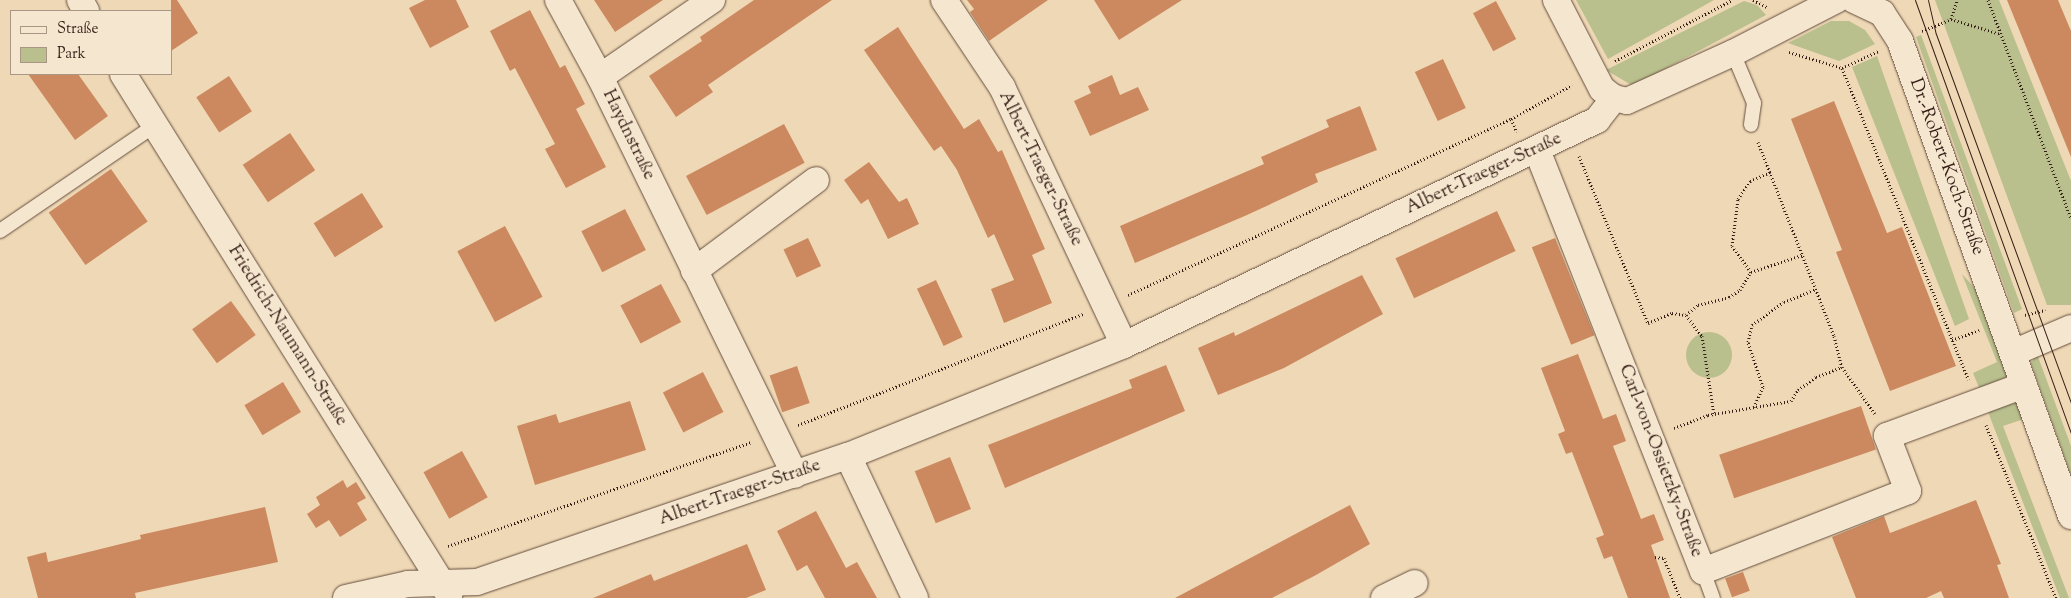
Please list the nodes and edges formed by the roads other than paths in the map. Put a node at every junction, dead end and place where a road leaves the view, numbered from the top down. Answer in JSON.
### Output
{"nodes":[{"id":1,"x":558,"y":0,"type":"edge"},
{"id":2,"x":712,"y":0,"type":"edge"},
{"id":3,"x":944,"y":0,"type":"edge"},
{"id":4,"x":1556,"y":0,"type":"edge"},
{"id":5,"x":1836,"y":0,"type":"edge"},
{"id":6,"x":1854,"y":0,"type":"edge"},
{"id":7,"x":1734,"y":53,"type":"junction"},
{"id":8,"x":124,"y":75,"type":"edge"},
{"id":9,"x":600,"y":77,"type":"junction"},
{"id":10,"x":1614,"y":98,"type":"junction"},
{"id":11,"x":1751,"y":125,"type":"road end"},
{"id":12,"x":154,"y":126,"type":"junction"},
{"id":13,"x":1537,"y":150,"type":"junction"},
{"id":14,"x":816,"y":180,"type":"dead end"},
{"id":15,"x":0,"y":231,"type":"edge"},
{"id":16,"x":694,"y":271,"type":"junction"},
{"id":17,"x":2071,"y":328,"type":"edge"},
{"id":18,"x":1124,"y":345,"type":"junction"},
{"id":19,"x":2013,"y":353,"type":"junction"},
{"id":20,"x":2024,"y":385,"type":"junction"},
{"id":21,"x":848,"y":456,"type":"junction"},
{"id":22,"x":795,"y":474,"type":"junction"},
{"id":23,"x":2071,"y":516,"type":"edge"},
{"id":24,"x":1703,"y":571,"type":"junction"},
{"id":25,"x":1415,"y":583,"type":"dead end"},
{"id":26,"x":447,"y":591,"type":"edge"},
{"id":27,"x":346,"y":598,"type":"edge"},
{"id":28,"x":915,"y":598,"type":"edge"},
{"id":29,"x":1384,"y":598,"type":"edge"},
{"id":30,"x":1713,"y":598,"type":"edge"}],
"edges":[{"from":1,"to":9,"type":"street","name":"Haydnstraße"},
{"from":2,"to":9,"type":"street"},
{"from":3,"to":18,"type":"street","name":"Albert-Traeger-Straße"},
{"from":4,"to":10,"type":"street"},
{"from":5,"to":7,"type":"street"},
{"from":6,"to":19,"type":"street","name":"Dr.-Robert-Koch-Straße"},
{"from":7,"to":10,"type":"street"},
{"from":7,"to":11,"type":"lane"},
{"from":8,"to":12,"type":"street","name":"Friedrich-Naumann-Straße"},
{"from":9,"to":16,"type":"street","name":"Haydnstraße"},
{"from":10,"to":13,"type":"street","name":"Albert-Traeger-Straße"},
{"from":12,"to":15,"type":"lane"},
{"from":12,"to":26,"type":"street","name":"Friedrich-Naumann-Straße"},
{"from":13,"to":18,"type":"street","name":"Albert-Traeger-Straße"},
{"from":13,"to":24,"type":"street","name":"Carl-von-Ossietzky-Straße"},
{"from":14,"to":16,"type":"street"},
{"from":16,"to":22,"type":"street","name":"Haydnstraße"},
{"from":17,"to":19,"type":"street"},
{"from":18,"to":21,"type":"street","name":"Albert-Traeger-Straße"},
{"from":19,"to":20,"type":"street","name":"Dr.-Robert-Koch-Straße"},
{"from":20,"to":23,"type":"street","name":"Dr.-Robert-Koch-Straße"},
{"from":20,"to":24,"type":"street","name":"Carl-von-Ossietzky-Straße"},
{"from":21,"to":22,"type":"street","name":"Albert-Traeger-Straße"},
{"from":21,"to":28,"type":"street"},
{"from":22,"to":26,"type":"street","name":"Albert-Traeger-Straße"},
{"from":24,"to":30,"type":"lane"},
{"from":25,"to":29,"type":"street"},
{"from":26,"to":27,"type":"street","name":"Albert-Traeger-Straße"}]}
